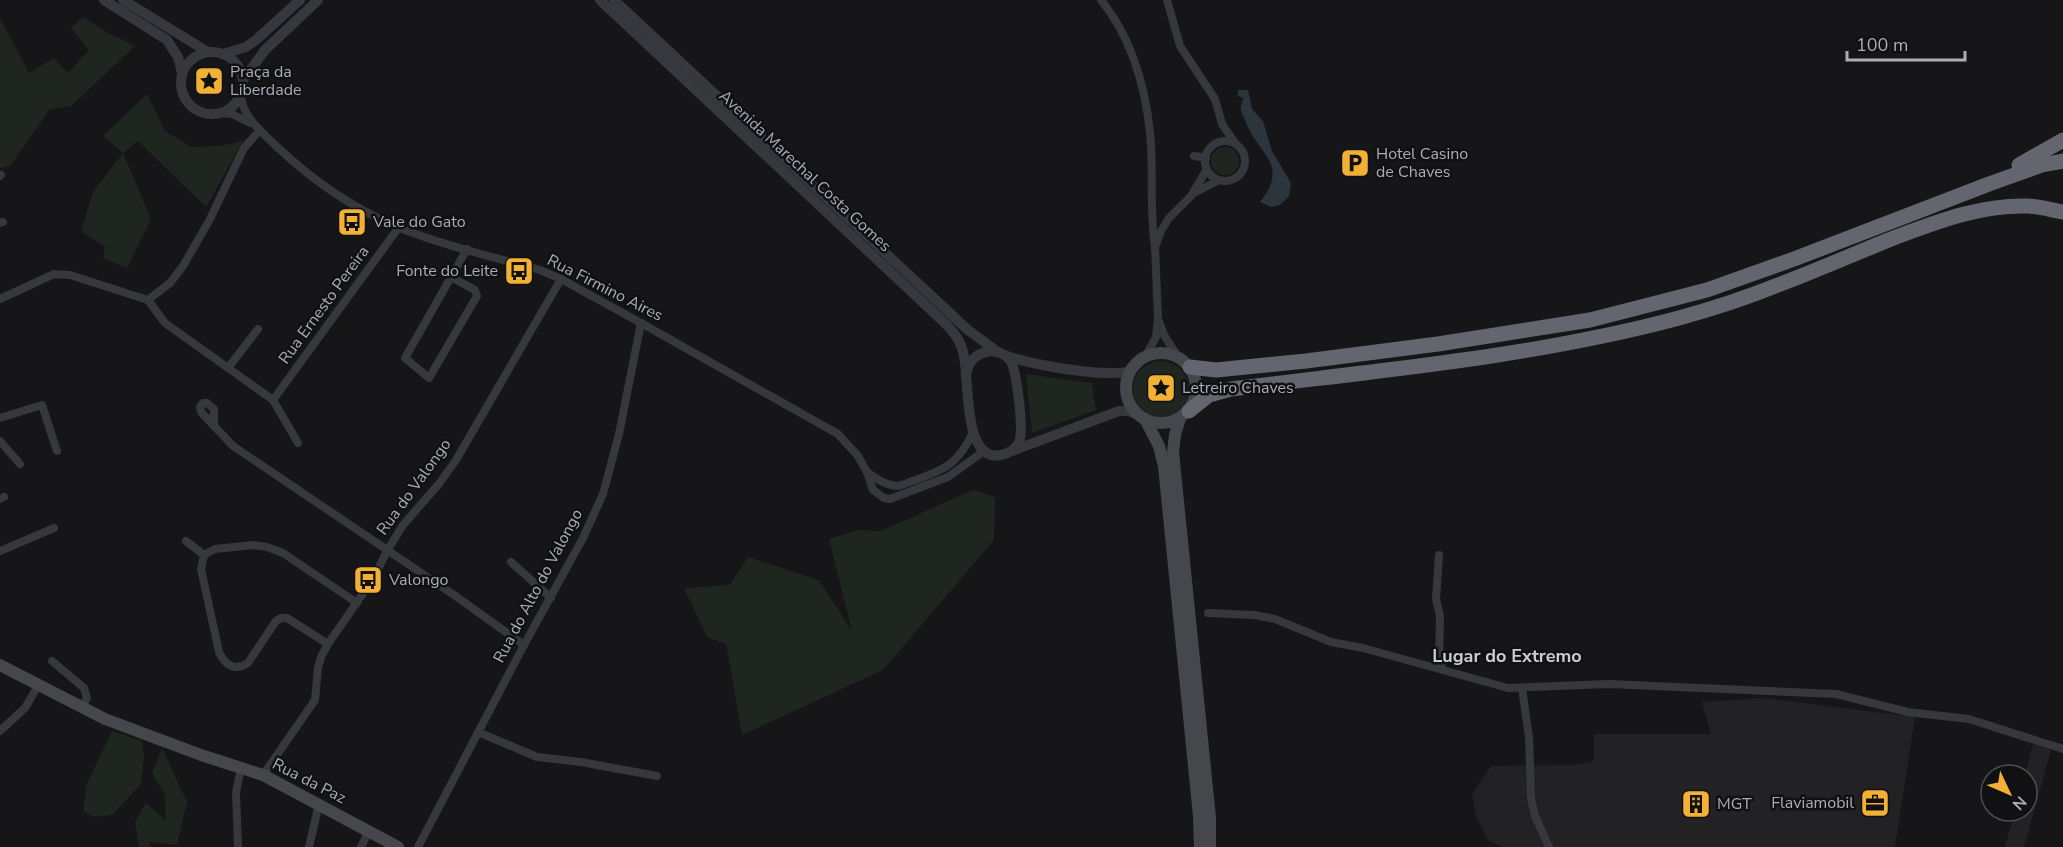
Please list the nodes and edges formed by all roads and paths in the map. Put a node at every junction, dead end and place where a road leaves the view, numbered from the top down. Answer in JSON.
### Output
{"nodes":[{"id":1,"x":104,"y":0,"type":"edge"},
{"id":2,"x":123,"y":0,"type":"edge"},
{"id":3,"x":300,"y":0,"type":"edge"},
{"id":4,"x":318,"y":0,"type":"edge"},
{"id":5,"x":600,"y":0,"type":"edge"},
{"id":6,"x":614,"y":0,"type":"edge"},
{"id":7,"x":1101,"y":0,"type":"edge"},
{"id":8,"x":1167,"y":0,"type":"edge"},
{"id":9,"x":208,"y":52,"type":"junction"},
{"id":10,"x":224,"y":54,"type":"junction"},
{"id":11,"x":182,"y":73,"type":"junction"},
{"id":12,"x":243,"y":81,"type":"junction"},
{"id":13,"x":241,"y":94,"type":"junction"},
{"id":14,"x":220,"y":113,"type":"junction"},
{"id":15,"x":1222,"y":124,"type":"junction"},
{"id":16,"x":257,"y":127,"type":"junction"},
{"id":17,"x":2063,"y":140,"type":"edge"},
{"id":18,"x":1235,"y":143,"type":"junction"},
{"id":19,"x":1212,"y":146,"type":"junction"},
{"id":20,"x":1194,"y":156,"type":"dead end"},
{"id":21,"x":1206,"y":158,"type":"junction"},
{"id":22,"x":2063,"y":161,"type":"edge"},
{"id":23,"x":1207,"y":169,"type":"junction"},
{"id":24,"x":2063,"y":169,"type":"edge"},
{"id":25,"x":1219,"y":180,"type":"junction"},
{"id":26,"x":1191,"y":196,"type":"junction"},
{"id":27,"x":1933,"y":204,"type":"junction"},
{"id":28,"x":2063,"y":212,"type":"edge"},
{"id":29,"x":399,"y":227,"type":"junction"},
{"id":30,"x":1875,"y":244,"type":"junction"},
{"id":31,"x":1155,"y":247,"type":"junction"},
{"id":32,"x":467,"y":249,"type":"junction"},
{"id":33,"x":452,"y":277,"type":"junction"},
{"id":34,"x":561,"y":279,"type":"junction"},
{"id":35,"x":0,"y":299,"type":"edge"},
{"id":36,"x":148,"y":300,"type":"junction"},
{"id":37,"x":1158,"y":318,"type":"junction"},
{"id":38,"x":641,"y":323,"type":"junction"},
{"id":39,"x":258,"y":329,"type":"dead end"},
{"id":40,"x":1002,"y":353,"type":"junction"},
{"id":41,"x":1145,"y":357,"type":"junction"},
{"id":42,"x":1184,"y":362,"type":"junction"},
{"id":43,"x":228,"y":368,"type":"junction"},
{"id":44,"x":1131,"y":371,"type":"junction"},
{"id":45,"x":966,"y":376,"type":"junction"},
{"id":46,"x":273,"y":400,"type":"junction"},
{"id":47,"x":1184,"y":415,"type":"junction"},
{"id":48,"x":1141,"y":417,"type":"junction"},
{"id":49,"x":0,"y":418,"type":"edge"},
{"id":50,"x":214,"y":426,"type":"dead end"},
{"id":51,"x":973,"y":432,"type":"junction"},
{"id":52,"x":0,"y":441,"type":"edge"},
{"id":53,"x":298,"y":444,"type":"dead end"},
{"id":54,"x":57,"y":451,"type":"dead end"},
{"id":55,"x":984,"y":452,"type":"junction"},
{"id":56,"x":1009,"y":453,"type":"junction"},
{"id":57,"x":20,"y":464,"type":"dead end"},
{"id":58,"x":867,"y":472,"type":"junction"},
{"id":59,"x":54,"y":528,"type":"dead end"},
{"id":60,"x":186,"y":541,"type":"dead end"},
{"id":61,"x":0,"y":551,"type":"edge"},
{"id":62,"x":387,"y":551,"type":"junction"},
{"id":63,"x":204,"y":555,"type":"junction"},
{"id":64,"x":1439,"y":555,"type":"dead end"},
{"id":65,"x":511,"y":562,"type":"dead end"},
{"id":66,"x":551,"y":598,"type":"junction"},
{"id":67,"x":357,"y":603,"type":"junction"},
{"id":68,"x":1208,"y":612,"type":"dead end"},
{"id":69,"x":328,"y":644,"type":"junction"},
{"id":70,"x":524,"y":645,"type":"junction"},
{"id":71,"x":52,"y":661,"type":"dead end"},
{"id":72,"x":0,"y":665,"type":"edge"},
{"id":73,"x":1443,"y":670,"type":"junction"},
{"id":74,"x":39,"y":684,"type":"junction"},
{"id":75,"x":1522,"y":688,"type":"junction"},
{"id":76,"x":82,"y":707,"type":"junction"},
{"id":77,"x":0,"y":731,"type":"edge"},
{"id":78,"x":478,"y":732,"type":"junction"},
{"id":79,"x":2063,"y":749,"type":"edge"},
{"id":80,"x":241,"y":768,"type":"junction"},
{"id":81,"x":263,"y":775,"type":"junction"},
{"id":82,"x":657,"y":776,"type":"dead end"},
{"id":83,"x":319,"y":804,"type":"junction"},
{"id":84,"x":369,"y":831,"type":"junction"},
{"id":85,"x":238,"y":847,"type":"edge"},
{"id":86,"x":309,"y":847,"type":"edge"},
{"id":87,"x":361,"y":847,"type":"edge"},
{"id":88,"x":398,"y":847,"type":"edge"},
{"id":89,"x":418,"y":847,"type":"edge"},
{"id":90,"x":1200,"y":847,"type":"edge"},
{"id":91,"x":1212,"y":847,"type":"edge"},
{"id":92,"x":1549,"y":847,"type":"edge"}],
"edges":[{"from":1,"to":11,"type":"street"},
{"from":2,"to":9,"type":"street"},
{"from":3,"to":10,"type":"street"},
{"from":4,"to":12,"type":"street"},
{"from":5,"to":45,"type":"street","name":"Avenida Marechal Costa Gomes"},
{"from":6,"to":40,"type":"street","name":"Avenida Marechal Costa Gomes"},
{"from":7,"to":31,"type":"street"},
{"from":8,"to":15,"type":"street"},
{"from":9,"to":10,"type":"street"},
{"from":9,"to":11,"type":"street"},
{"from":10,"to":12,"type":"street"},
{"from":11,"to":14,"type":"street"},
{"from":12,"to":13,"type":"street"},
{"from":13,"to":14,"type":"street"},
{"from":13,"to":16,"type":"street"},
{"from":14,"to":16,"type":"street"},
{"from":15,"to":18,"type":"street"},
{"from":15,"to":19,"type":"street"},
{"from":16,"to":29,"type":"street","name":"Rua Firmino Aires"},
{"from":16,"to":36,"type":"street"},
{"from":17,"to":27,"type":"highway"},
{"from":18,"to":19,"type":"street"},
{"from":18,"to":25,"type":"street"},
{"from":19,"to":21,"type":"street"},
{"from":20,"to":21,"type":"street"},
{"from":21,"to":23,"type":"street"},
{"from":22,"to":27,"type":"highway"},
{"from":23,"to":25,"type":"street"},
{"from":23,"to":26,"type":"street"},
{"from":24,"to":30,"type":"highway"},
{"from":25,"to":26,"type":"street"},
{"from":26,"to":31,"type":"street"},
{"from":27,"to":42,"type":"highway"},
{"from":28,"to":30,"type":"highway"},
{"from":29,"to":32,"type":"street","name":"Rua Firmino Aires"},
{"from":29,"to":46,"type":"street","name":"Rua Ernesto Pereira"},
{"from":30,"to":47,"type":"highway"},
{"from":31,"to":37,"type":"street"},
{"from":32,"to":33,"type":"street"},
{"from":32,"to":34,"type":"street","name":"Rua Firmino Aires"},
{"from":33,"to":33,"type":"street"},
{"from":34,"to":38,"type":"street","name":"Rua Firmino Aires"},
{"from":34,"to":62,"type":"street","name":"Rua do Valongo"},
{"from":35,"to":36,"type":"street"},
{"from":36,"to":43,"type":"street"},
{"from":37,"to":41,"type":"street"},
{"from":37,"to":42,"type":"street"},
{"from":38,"to":58,"type":"street","name":"Rua Firmino Aires"},
{"from":38,"to":66,"type":"street","name":"Rua do Alto do Valongo"},
{"from":39,"to":43,"type":"street"},
{"from":40,"to":44,"type":"street"},
{"from":40,"to":45,"type":"street"},
{"from":40,"to":56,"type":"street"},
{"from":41,"to":42,"type":"main road"},
{"from":41,"to":44,"type":"main road"},
{"from":42,"to":47,"type":"main road"},
{"from":43,"to":46,"type":"street"},
{"from":44,"to":48,"type":"main road"},
{"from":45,"to":51,"type":"street","name":"Avenida Marechal Costa Gomes"},
{"from":46,"to":53,"type":"street"},
{"from":47,"to":48,"type":"main road"},
{"from":47,"to":91,"type":"main road"},
{"from":48,"to":56,"type":"street"},
{"from":48,"to":90,"type":"main road"},
{"from":49,"to":54,"type":"street"},
{"from":50,"to":62,"type":"street"},
{"from":51,"to":55,"type":"street"},
{"from":51,"to":58,"type":"street"},
{"from":52,"to":57,"type":"street"},
{"from":55,"to":56,"type":"street"},
{"from":55,"to":58,"type":"street","name":"Rua Firmino Aires"},
{"from":59,"to":61,"type":"street"},
{"from":60,"to":63,"type":"street"},
{"from":62,"to":67,"type":"street","name":"Rua do Valongo"},
{"from":62,"to":70,"type":"street"},
{"from":63,"to":67,"type":"street"},
{"from":63,"to":69,"type":"street"},
{"from":64,"to":73,"type":"street"},
{"from":65,"to":66,"type":"street"},
{"from":66,"to":70,"type":"street","name":"Rua do Alto do Valongo"},
{"from":67,"to":69,"type":"street","name":"Rua do Valongo"},
{"from":68,"to":73,"type":"street"},
{"from":69,"to":81,"type":"street","name":"Rua do Valongo"},
{"from":70,"to":78,"type":"street","name":"Rua do Alto do Valongo"},
{"from":71,"to":76,"type":"street"},
{"from":72,"to":74,"type":"main road","name":"Rua da Paz"},
{"from":73,"to":75,"type":"street"},
{"from":74,"to":76,"type":"main road","name":"Rua da Paz"},
{"from":74,"to":77,"type":"street"},
{"from":75,"to":79,"type":"street"},
{"from":75,"to":92,"type":"street"},
{"from":76,"to":80,"type":"main road","name":"Rua da Paz"},
{"from":78,"to":82,"type":"street"},
{"from":78,"to":89,"type":"street","name":"Rua do Alto do Valongo"},
{"from":80,"to":81,"type":"main road","name":"Rua da Paz"},
{"from":80,"to":85,"type":"street"},
{"from":81,"to":83,"type":"main road","name":"Rua da Paz"},
{"from":83,"to":84,"type":"main road","name":"Rua da Paz"},
{"from":83,"to":86,"type":"street"},
{"from":84,"to":87,"type":"street"},
{"from":84,"to":88,"type":"main road","name":"Rua da Paz"}]}
